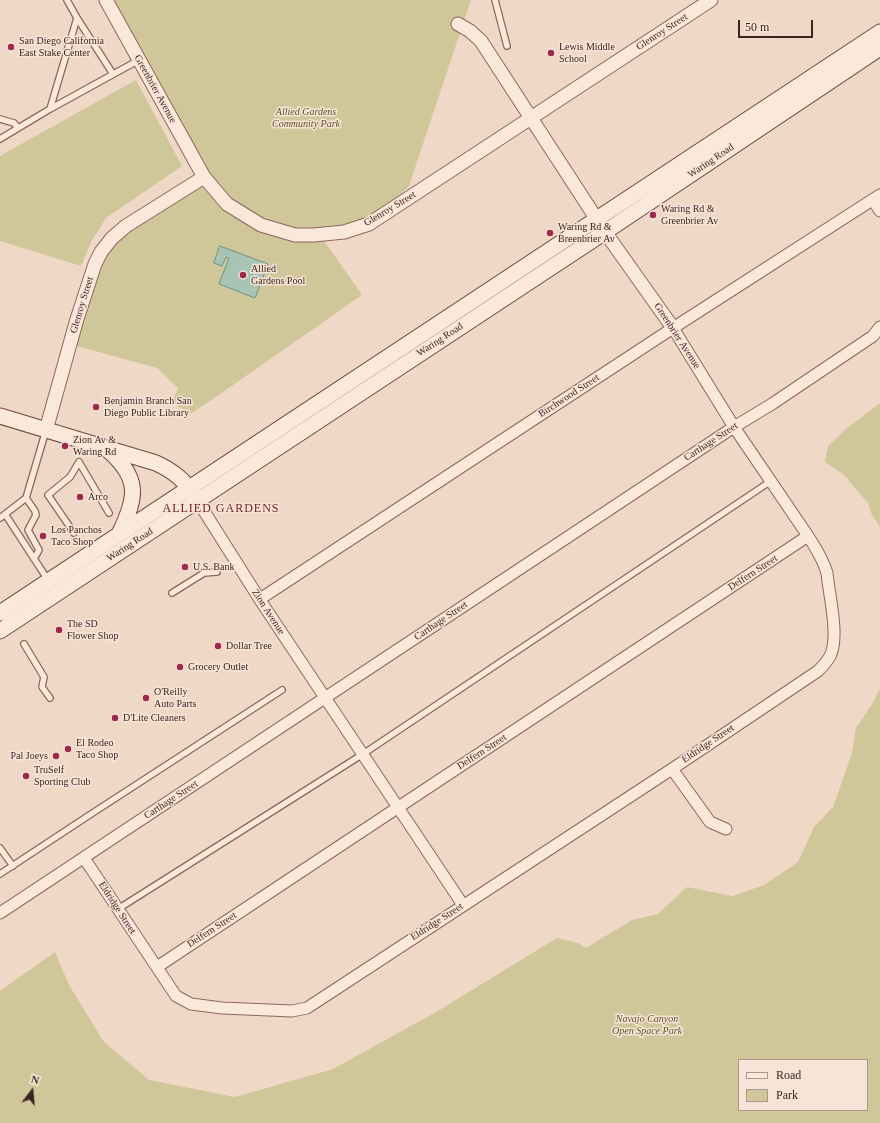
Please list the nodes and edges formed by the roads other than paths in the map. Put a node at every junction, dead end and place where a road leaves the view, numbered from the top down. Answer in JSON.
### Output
{"nodes":[{"id":1,"x":67,"y":0,"type":"edge"},
{"id":2,"x":106,"y":0,"type":"edge"},
{"id":3,"x":495,"y":0,"type":"edge"},
{"id":4,"x":711,"y":0,"type":"edge"},
{"id":5,"x":77,"y":18,"type":"junction"},
{"id":6,"x":458,"y":24,"type":"dead end"},
{"id":7,"x":880,"y":32,"type":"edge"},
{"id":8,"x":507,"y":46,"type":"dead end"},
{"id":9,"x":880,"y":48,"type":"edge"},
{"id":10,"x":139,"y":60,"type":"junction"},
{"id":11,"x":113,"y":74,"type":"junction"},
{"id":12,"x":50,"y":109,"type":"junction"},
{"id":13,"x":531,"y":118,"type":"junction"},
{"id":14,"x":0,"y":119,"type":"edge"},
{"id":15,"x":18,"y":128,"type":"junction"},
{"id":16,"x":0,"y":139,"type":"edge"},
{"id":17,"x":204,"y":177,"type":"junction"},
{"id":18,"x":876,"y":198,"type":"edge"},
{"id":19,"x":880,"y":211,"type":"edge"},
{"id":20,"x":601,"y":225,"type":"junction"},
{"id":21,"x":880,"y":327,"type":"edge"},
{"id":22,"x":673,"y":328,"type":"junction"},
{"id":23,"x":0,"y":416,"type":"edge"},
{"id":24,"x":734,"y":427,"type":"junction"},
{"id":25,"x":46,"y":430,"type":"junction"},
{"id":26,"x":106,"y":448,"type":"junction"},
{"id":27,"x":771,"y":481,"type":"junction"},
{"id":28,"x":193,"y":494,"type":"junction"},
{"id":29,"x":26,"y":498,"type":"junction"},
{"id":30,"x":109,"y":513,"type":"dead end"},
{"id":31,"x":2,"y":516,"type":"edge"},
{"id":32,"x":120,"y":532,"type":"junction"},
{"id":33,"x":74,"y":534,"type":"dead end"},
{"id":34,"x":808,"y":536,"type":"junction"},
{"id":35,"x":34,"y":559,"type":"junction"},
{"id":36,"x":217,"y":572,"type":"dead end"},
{"id":37,"x":49,"y":580,"type":"junction"},
{"id":38,"x":172,"y":593,"type":"dead end"},
{"id":39,"x":260,"y":599,"type":"junction"},
{"id":40,"x":0,"y":613,"type":"edge"},
{"id":41,"x":0,"y":631,"type":"edge"},
{"id":42,"x":24,"y":644,"type":"dead end"},
{"id":43,"x":818,"y":671,"type":"joint"},
{"id":44,"x":282,"y":690,"type":"dead end"},
{"id":45,"x":50,"y":698,"type":"dead end"},
{"id":46,"x":325,"y":698,"type":"junction"},
{"id":47,"x":363,"y":754,"type":"junction"},
{"id":48,"x":672,"y":769,"type":"junction"},
{"id":49,"x":399,"y":807,"type":"junction"},
{"id":50,"x":726,"y":830,"type":"dead end"},
{"id":51,"x":0,"y":848,"type":"edge"},
{"id":52,"x":84,"y":858,"type":"junction"},
{"id":53,"x":13,"y":866,"type":"junction"},
{"id":54,"x":0,"y":874,"type":"edge"},
{"id":55,"x":463,"y":905,"type":"junction"},
{"id":56,"x":118,"y":909,"type":"junction"},
{"id":57,"x":0,"y":913,"type":"edge"},
{"id":58,"x":156,"y":967,"type":"junction"}],
"edges":[{"from":1,"to":5,"type":"lane"},
{"from":2,"to":10,"type":"street","name":"Greenbrier Avenue"},
{"from":3,"to":8,"type":"lane"},
{"from":4,"to":13,"type":"street","name":"Glenroy Street"},
{"from":5,"to":11,"type":"lane"},
{"from":5,"to":12,"type":"lane"},
{"from":6,"to":13,"type":"street","name":"Greenbrier Avenue"},
{"from":7,"to":20,"type":"main road","name":"Waring Road"},
{"from":9,"to":20,"type":"main road","name":"Waring Road"},
{"from":10,"to":11,"type":"lane"},
{"from":10,"to":17,"type":"street","name":"Greenbrier Avenue"},
{"from":11,"to":12,"type":"lane"},
{"from":12,"to":15,"type":"lane"},
{"from":13,"to":17,"type":"street","name":"Glenroy Street"},
{"from":13,"to":20,"type":"street","name":"Greenbrier Avenue"},
{"from":14,"to":15,"type":"lane"},
{"from":15,"to":16,"type":"lane"},
{"from":17,"to":25,"type":"street","name":"Glenroy Street"},
{"from":18,"to":19,"type":"street"},
{"from":18,"to":22,"type":"street","name":"Birchwood Street"},
{"from":20,"to":22,"type":"street","name":"Greenbrier Avenue"},
{"from":20,"to":28,"type":"main road","name":"Waring Road"},
{"from":21,"to":24,"type":"street","name":"Carthage Street"},
{"from":22,"to":24,"type":"street","name":"Greenbrier Avenue"},
{"from":22,"to":39,"type":"street","name":"Birchwood Street"},
{"from":23,"to":25,"type":"main road","name":"Zion Avenue"},
{"from":24,"to":27,"type":"street","name":"Greenbrier Avenue"},
{"from":24,"to":46,"type":"street","name":"Carthage Street"},
{"from":25,"to":26,"type":"main road","name":"Zion Avenue"},
{"from":25,"to":29,"type":"lane"},
{"from":26,"to":28,"type":"main road","name":"Zion Avenue"},
{"from":26,"to":32,"type":"main road"},
{"from":27,"to":34,"type":"street","name":"Greenbrier Avenue"},
{"from":27,"to":47,"type":"lane"},
{"from":28,"to":32,"type":"main road","name":"Waring Road"},
{"from":28,"to":39,"type":"street","name":"Zion Avenue"},
{"from":28,"to":41,"type":"main road","name":"Waring Road"},
{"from":29,"to":31,"type":"lane"},
{"from":29,"to":35,"type":"lane"},
{"from":30,"to":33,"type":"lane"},
{"from":31,"to":35,"type":"lane"},
{"from":32,"to":37,"type":"main road","name":"Waring Road"},
{"from":34,"to":43,"type":"street","name":"Greenbrier Avenue"},
{"from":34,"to":49,"type":"street","name":"Delfern Street"},
{"from":35,"to":37,"type":"lane"},
{"from":36,"to":38,"type":"lane"},
{"from":37,"to":40,"type":"main road","name":"Waring Road"},
{"from":39,"to":46,"type":"street","name":"Zion Avenue"},
{"from":42,"to":45,"type":"lane"},
{"from":43,"to":48,"type":"street","name":"Eldridge Street"},
{"from":44,"to":53,"type":"lane"},
{"from":46,"to":47,"type":"street","name":"Zion Avenue"},
{"from":46,"to":52,"type":"street","name":"Carthage Street"},
{"from":47,"to":49,"type":"street","name":"Zion Avenue"},
{"from":47,"to":56,"type":"lane"},
{"from":48,"to":50,"type":"street"},
{"from":48,"to":55,"type":"street","name":"Eldridge Street"},
{"from":49,"to":55,"type":"street","name":"Zion Avenue"},
{"from":49,"to":58,"type":"street","name":"Delfern Street"},
{"from":51,"to":53,"type":"lane"},
{"from":52,"to":56,"type":"street","name":"Eldridge Street"},
{"from":52,"to":57,"type":"street","name":"Carthage Street"},
{"from":53,"to":54,"type":"lane"},
{"from":55,"to":58,"type":"street","name":"Eldridge Street"},
{"from":56,"to":58,"type":"street","name":"Eldridge Street"}]}
